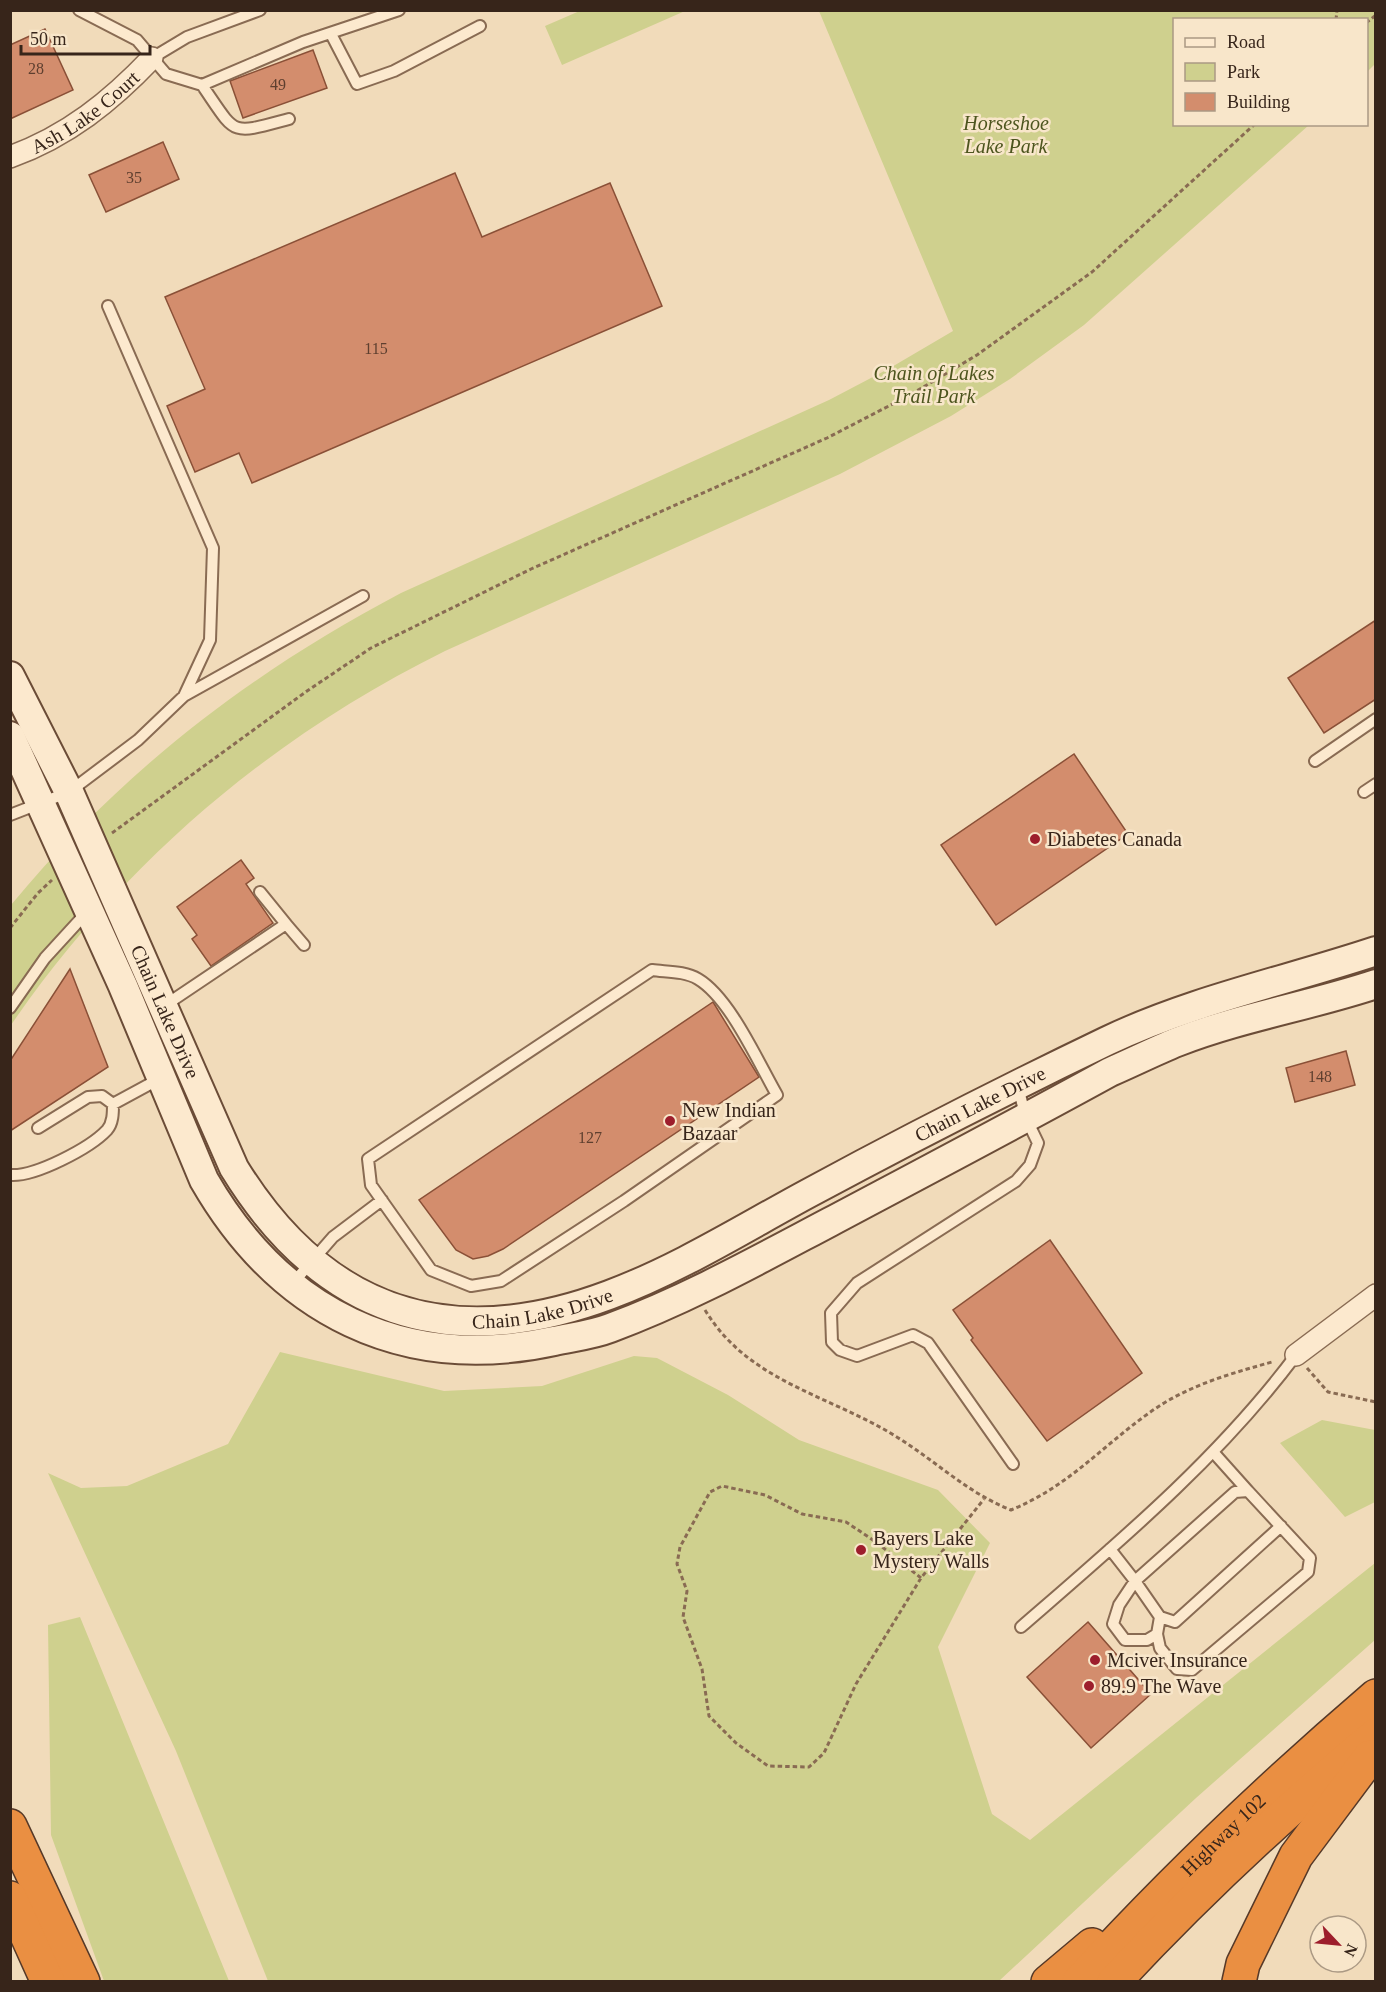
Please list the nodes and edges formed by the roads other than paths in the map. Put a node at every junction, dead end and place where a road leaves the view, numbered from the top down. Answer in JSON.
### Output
{"nodes":[{"id":1,"x":79,"y":10,"type":"edge"},
{"id":2,"x":260,"y":10,"type":"edge"},
{"id":3,"x":399,"y":10,"type":"edge"},
{"id":4,"x":480,"y":26,"type":"dead end"},
{"id":5,"x":331,"y":34,"type":"junction"},
{"id":6,"x":153,"y":57,"type":"junction"},
{"id":7,"x":202,"y":85,"type":"junction"},
{"id":8,"x":289,"y":119,"type":"dead end"},
{"id":9,"x":10,"y":157,"type":"edge"},
{"id":10,"x":108,"y":306,"type":"dead end"},
{"id":11,"x":363,"y":596,"type":"dead end"},
{"id":12,"x":10,"y":676,"type":"edge"},
{"id":13,"x":184,"y":696,"type":"junction"},
{"id":14,"x":1376,"y":720,"type":"edge"},
{"id":15,"x":10,"y":736,"type":"edge"},
{"id":16,"x":1315,"y":761,"type":"dead end"},
{"id":17,"x":1376,"y":784,"type":"edge"},
{"id":18,"x":69,"y":792,"type":"junction"},
{"id":19,"x":1364,"y":792,"type":"dead end"},
{"id":20,"x":40,"y":802,"type":"junction"},
{"id":21,"x":10,"y":815,"type":"edge"},
{"id":22,"x":260,"y":892,"type":"dead end"},
{"id":23,"x":101,"y":902,"type":"junction"},
{"id":24,"x":286,"y":924,"type":"junction"},
{"id":25,"x":304,"y":945,"type":"dead end"},
{"id":26,"x":1376,"y":951,"type":"edge"},
{"id":27,"x":135,"y":978,"type":"junction"},
{"id":28,"x":1376,"y":984,"type":"edge"},
{"id":29,"x":164,"y":1006,"type":"junction"},
{"id":30,"x":10,"y":1008,"type":"edge"},
{"id":31,"x":161,"y":1078,"type":"junction"},
{"id":32,"x":1018,"y":1086,"type":"junction"},
{"id":33,"x":113,"y":1104,"type":"junction"},
{"id":34,"x":1026,"y":1118,"type":"junction"},
{"id":35,"x":38,"y":1128,"type":"dead end"},
{"id":36,"x":10,"y":1175,"type":"edge"},
{"id":37,"x":382,"y":1200,"type":"junction"},
{"id":38,"x":310,"y":1262,"type":"junction"},
{"id":39,"x":291,"y":1286,"type":"junction"},
{"id":40,"x":1376,"y":1295,"type":"edge"},
{"id":41,"x":1296,"y":1355,"type":"joint"},
{"id":42,"x":1214,"y":1453,"type":"junction"},
{"id":43,"x":1012,"y":1464,"type":"dead end"},
{"id":44,"x":1248,"y":1491,"type":"junction"},
{"id":45,"x":1281,"y":1526,"type":"junction"},
{"id":46,"x":1110,"y":1549,"type":"junction"},
{"id":47,"x":1135,"y":1581,"type":"junction"},
{"id":48,"x":1160,"y":1617,"type":"junction"},
{"id":49,"x":1021,"y":1627,"type":"dead end"},
{"id":50,"x":1157,"y":1634,"type":"junction"},
{"id":51,"x":1376,"y":1696,"type":"edge"},
{"id":52,"x":1376,"y":1736,"type":"edge"},
{"id":53,"x":1376,"y":1749,"type":"edge"},
{"id":54,"x":15,"y":1837,"type":"edge"},
{"id":55,"x":1203,"y":1855,"type":"junction"},
{"id":56,"x":10,"y":1899,"type":"edge"},
{"id":57,"x":46,"y":1978,"type":"edge"},
{"id":58,"x":83,"y":1982,"type":"edge"},
{"id":59,"x":96,"y":1982,"type":"edge"},
{"id":60,"x":1048,"y":1982,"type":"edge"},
{"id":61,"x":1079,"y":1982,"type":"edge"},
{"id":62,"x":1114,"y":1982,"type":"edge"},
{"id":63,"x":1239,"y":1982,"type":"edge"}],
"edges":[{"from":1,"to":6,"type":"lane"},
{"from":2,"to":6,"type":"lane"},
{"from":3,"to":5,"type":"lane"},
{"from":4,"to":5,"type":"lane"},
{"from":5,"to":7,"type":"lane"},
{"from":6,"to":7,"type":"lane"},
{"from":6,"to":9,"type":"street","name":"Ash Lake Court"},
{"from":7,"to":8,"type":"lane"},
{"from":10,"to":13,"type":"lane"},
{"from":11,"to":13,"type":"lane"},
{"from":12,"to":18,"type":"street","name":"Chain Lake Drive"},
{"from":13,"to":18,"type":"lane"},
{"from":14,"to":16,"type":"lane"},
{"from":15,"to":20,"type":"street","name":"Chain Lake Drive"},
{"from":17,"to":19,"type":"lane"},
{"from":18,"to":20,"type":"lane"},
{"from":18,"to":23,"type":"street","name":"Chain Lake Drive"},
{"from":20,"to":21,"type":"lane"},
{"from":20,"to":23,"type":"street","name":"Chain Lake Drive"},
{"from":22,"to":24,"type":"lane"},
{"from":23,"to":27,"type":"street","name":"Chain Lake Drive"},
{"from":23,"to":30,"type":"lane"},
{"from":24,"to":25,"type":"lane"},
{"from":24,"to":29,"type":"lane"},
{"from":26,"to":32,"type":"street","name":"Chain Lake Drive"},
{"from":27,"to":29,"type":"street","name":"Chain Lake Drive"},
{"from":27,"to":31,"type":"street","name":"Chain Lake Drive"},
{"from":28,"to":34,"type":"street","name":"Chain Lake Drive"},
{"from":29,"to":38,"type":"street","name":"Chain Lake Drive"},
{"from":31,"to":33,"type":"lane"},
{"from":31,"to":39,"type":"street","name":"Chain Lake Drive"},
{"from":32,"to":34,"type":"lane"},
{"from":32,"to":38,"type":"street","name":"Chain Lake Drive"},
{"from":33,"to":35,"type":"lane"},
{"from":33,"to":36,"type":"lane"},
{"from":34,"to":39,"type":"street","name":"Chain Lake Drive"},
{"from":34,"to":43,"type":"lane"},
{"from":37,"to":37,"type":"lane"},
{"from":37,"to":38,"type":"lane"},
{"from":38,"to":39,"type":"lane"},
{"from":40,"to":41,"type":"street"},
{"from":41,"to":42,"type":"lane"},
{"from":42,"to":44,"type":"lane"},
{"from":42,"to":46,"type":"lane"},
{"from":44,"to":45,"type":"lane"},
{"from":44,"to":47,"type":"lane"},
{"from":45,"to":48,"type":"lane"},
{"from":45,"to":50,"type":"lane"},
{"from":46,"to":47,"type":"lane"},
{"from":46,"to":49,"type":"lane"},
{"from":47,"to":48,"type":"lane"},
{"from":47,"to":50,"type":"lane"},
{"from":48,"to":50,"type":"lane"},
{"from":51,"to":55,"type":"highway","name":"Highway 102"},
{"from":52,"to":62,"type":"highway","name":"Highway 102"},
{"from":53,"to":63,"type":"highway"},
{"from":54,"to":58,"type":"highway"},
{"from":54,"to":59,"type":"highway"},
{"from":55,"to":60,"type":"highway"},
{"from":55,"to":61,"type":"highway","name":"Highway 102"},
{"from":56,"to":57,"type":"highway"}]}
